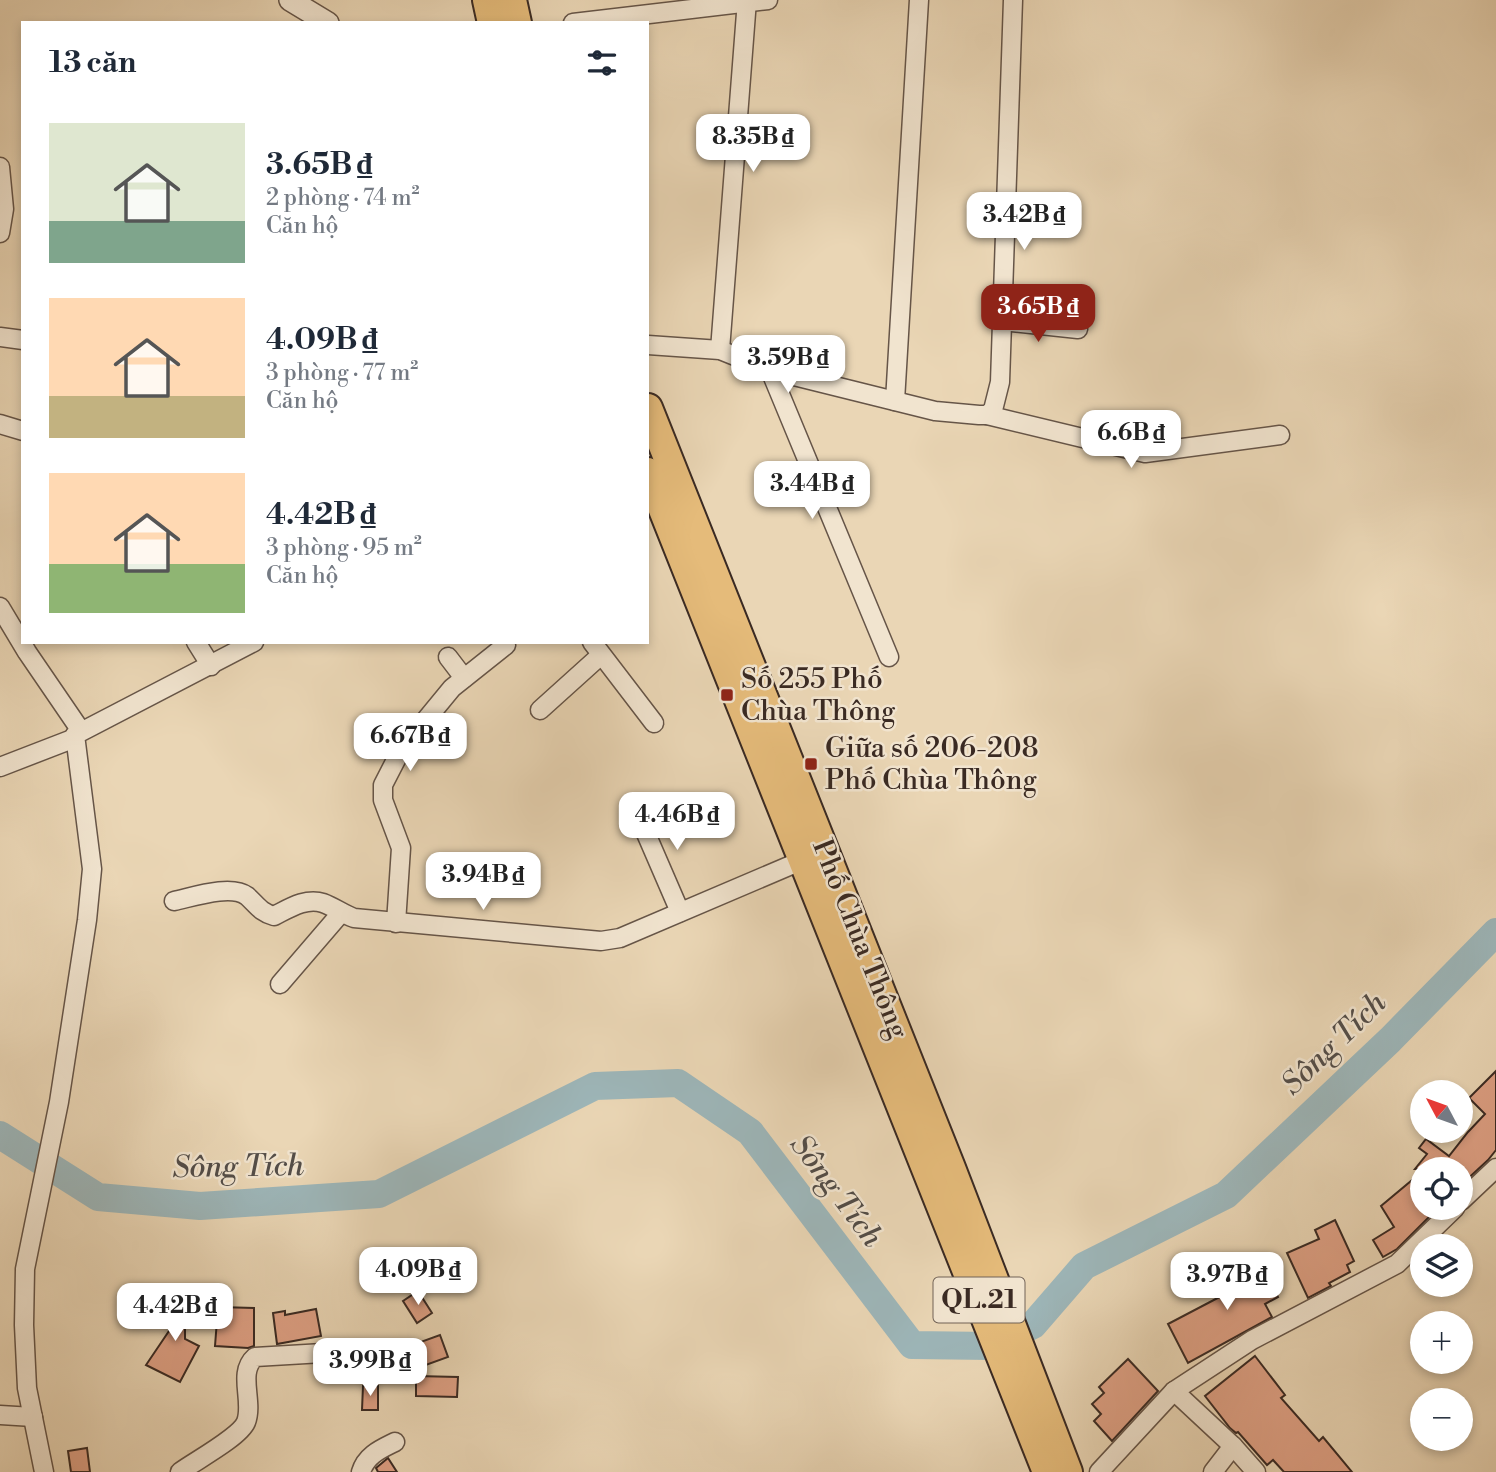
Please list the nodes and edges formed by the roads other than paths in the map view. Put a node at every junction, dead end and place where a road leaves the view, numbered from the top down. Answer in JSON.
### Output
{"nodes":[{"id":1,"x":290,"y":0,"type":"edge"},
{"id":2,"x":487,"y":0,"type":"edge"},
{"id":3,"x":512,"y":0,"type":"edge"},
{"id":4,"x":768,"y":0,"type":"edge"},
{"id":5,"x":919,"y":0,"type":"edge"},
{"id":6,"x":1013,"y":0,"type":"edge"},
{"id":7,"x":747,"y":1,"type":"edge"},
{"id":8,"x":325,"y":21,"type":"edge"},
{"id":9,"x":492,"y":21,"type":"edge"},
{"id":10,"x":517,"y":21,"type":"edge"},
{"id":11,"x":589,"y":21,"type":"edge"},
{"id":12,"x":0,"y":167,"type":"edge"},
{"id":13,"x":0,"y":233,"type":"edge"},
{"id":14,"x":1002,"y":321,"type":"junction"},
{"id":15,"x":1078,"y":329,"type":"dead end"},
{"id":16,"x":0,"y":337,"type":"edge"},
{"id":17,"x":21,"y":340,"type":"edge"},
{"id":18,"x":649,"y":345,"type":"edge"},
{"id":19,"x":720,"y":350,"type":"junction"},
{"id":20,"x":770,"y":370,"type":"junction"},
{"id":21,"x":895,"y":401,"type":"junction"},
{"id":22,"x":649,"y":411,"type":"edge"},
{"id":23,"x":987,"y":415,"type":"junction"},
{"id":24,"x":0,"y":424,"type":"edge"},
{"id":25,"x":21,"y":430,"type":"edge"},
{"id":26,"x":1280,"y":435,"type":"dead end"},
{"id":27,"x":649,"y":475,"type":"edge"},
{"id":28,"x":0,"y":607,"type":"edge"},
{"id":29,"x":21,"y":642,"type":"edge"},
{"id":30,"x":22,"y":644,"type":"edge"},
{"id":31,"x":197,"y":644,"type":"edge"},
{"id":32,"x":250,"y":644,"type":"edge"},
{"id":33,"x":506,"y":645,"type":"dead end"},
{"id":34,"x":597,"y":649,"type":"edge"},
{"id":35,"x":448,"y":657,"type":"dead end"},
{"id":36,"x":889,"y":657,"type":"dead end"},
{"id":37,"x":211,"y":666,"type":"junction"},
{"id":38,"x":464,"y":678,"type":"junction"},
{"id":39,"x":540,"y":710,"type":"dead end"},
{"id":40,"x":654,"y":723,"type":"dead end"},
{"id":41,"x":78,"y":735,"type":"junction"},
{"id":42,"x":0,"y":767,"type":"edge"},
{"id":43,"x":635,"y":808,"type":"dead end"},
{"id":44,"x":803,"y":860,"type":"junction"},
{"id":45,"x":174,"y":901,"type":"dead end"},
{"id":46,"x":680,"y":912,"type":"junction"},
{"id":47,"x":341,"y":913,"type":"junction"},
{"id":48,"x":396,"y":923,"type":"junction"},
{"id":49,"x":280,"y":984,"type":"dead end"},
{"id":50,"x":1496,"y":1168,"type":"edge"},
{"id":51,"x":940,"y":1171,"type":"junction"},
{"id":52,"x":1473,"y":1190,"type":"edge"},
{"id":53,"x":1442,"y":1220,"type":"edge"},
{"id":54,"x":323,"y":1353,"type":"dead end"},
{"id":55,"x":1174,"y":1391,"type":"junction"},
{"id":56,"x":0,"y":1415,"type":"edge"},
{"id":57,"x":33,"y":1417,"type":"junction"},
{"id":58,"x":1038,"y":1422,"type":"junction"},
{"id":59,"x":396,"y":1442,"type":"dead end"},
{"id":60,"x":1233,"y":1446,"type":"junction"},
{"id":61,"x":44,"y":1472,"type":"edge"},
{"id":62,"x":180,"y":1472,"type":"edge"},
{"id":63,"x":360,"y":1472,"type":"edge"},
{"id":64,"x":1047,"y":1472,"type":"edge"},
{"id":65,"x":1068,"y":1472,"type":"edge"},
{"id":66,"x":1098,"y":1472,"type":"edge"},
{"id":67,"x":1213,"y":1472,"type":"edge"},
{"id":68,"x":1255,"y":1472,"type":"edge"}],
"edges":[{"from":1,"to":8,"type":"street"},
{"from":2,"to":9,"type":"highway"},
{"from":3,"to":10,"type":"highway"},
{"from":4,"to":7,"type":"street"},
{"from":5,"to":21,"type":"street"},
{"from":6,"to":14,"type":"street"},
{"from":7,"to":11,"type":"street"},
{"from":7,"to":19,"type":"street"},
{"from":12,"to":13,"type":"street"},
{"from":14,"to":15,"type":"street"},
{"from":14,"to":23,"type":"street"},
{"from":16,"to":17,"type":"street"},
{"from":18,"to":19,"type":"street"},
{"from":19,"to":20,"type":"street"},
{"from":20,"to":21,"type":"street"},
{"from":20,"to":36,"type":"street"},
{"from":21,"to":23,"type":"street"},
{"from":22,"to":51,"type":"highway","name":"Phố Chùa Thông","number":"QL.21"},
{"from":23,"to":26,"type":"street"},
{"from":24,"to":25,"type":"street"},
{"from":27,"to":44,"type":"highway","name":"Phố Chùa Thông","number":"QL.21"},
{"from":28,"to":29,"type":"street"},
{"from":30,"to":41,"type":"street"},
{"from":31,"to":37,"type":"street"},
{"from":32,"to":37,"type":"street"},
{"from":33,"to":38,"type":"street"},
{"from":34,"to":39,"type":"street"},
{"from":34,"to":40,"type":"street"},
{"from":35,"to":38,"type":"street"},
{"from":37,"to":41,"type":"street"},
{"from":38,"to":48,"type":"street"},
{"from":41,"to":42,"type":"street"},
{"from":41,"to":57,"type":"street"},
{"from":43,"to":46,"type":"street"},
{"from":44,"to":46,"type":"street"},
{"from":44,"to":51,"type":"highway","name":"Phố Chùa Thông","number":"QL.21"},
{"from":45,"to":47,"type":"street"},
{"from":46,"to":48,"type":"street"},
{"from":47,"to":48,"type":"street"},
{"from":47,"to":49,"type":"street"},
{"from":50,"to":52,"type":"street"},
{"from":51,"to":58,"type":"highway","name":"Phố Chùa Thông","number":"QL.21"},
{"from":53,"to":55,"type":"street"},
{"from":54,"to":62,"type":"street"},
{"from":55,"to":60,"type":"street"},
{"from":55,"to":66,"type":"street"},
{"from":56,"to":57,"type":"street"},
{"from":57,"to":61,"type":"street"},
{"from":58,"to":64,"type":"highway","name":"Phố Chùa Thông","number":"QL.21"},
{"from":58,"to":65,"type":"highway","name":"Phố Chùa Thông","number":"QL.21"},
{"from":59,"to":63,"type":"street"},
{"from":60,"to":67,"type":"street"},
{"from":60,"to":68,"type":"street"}]}
